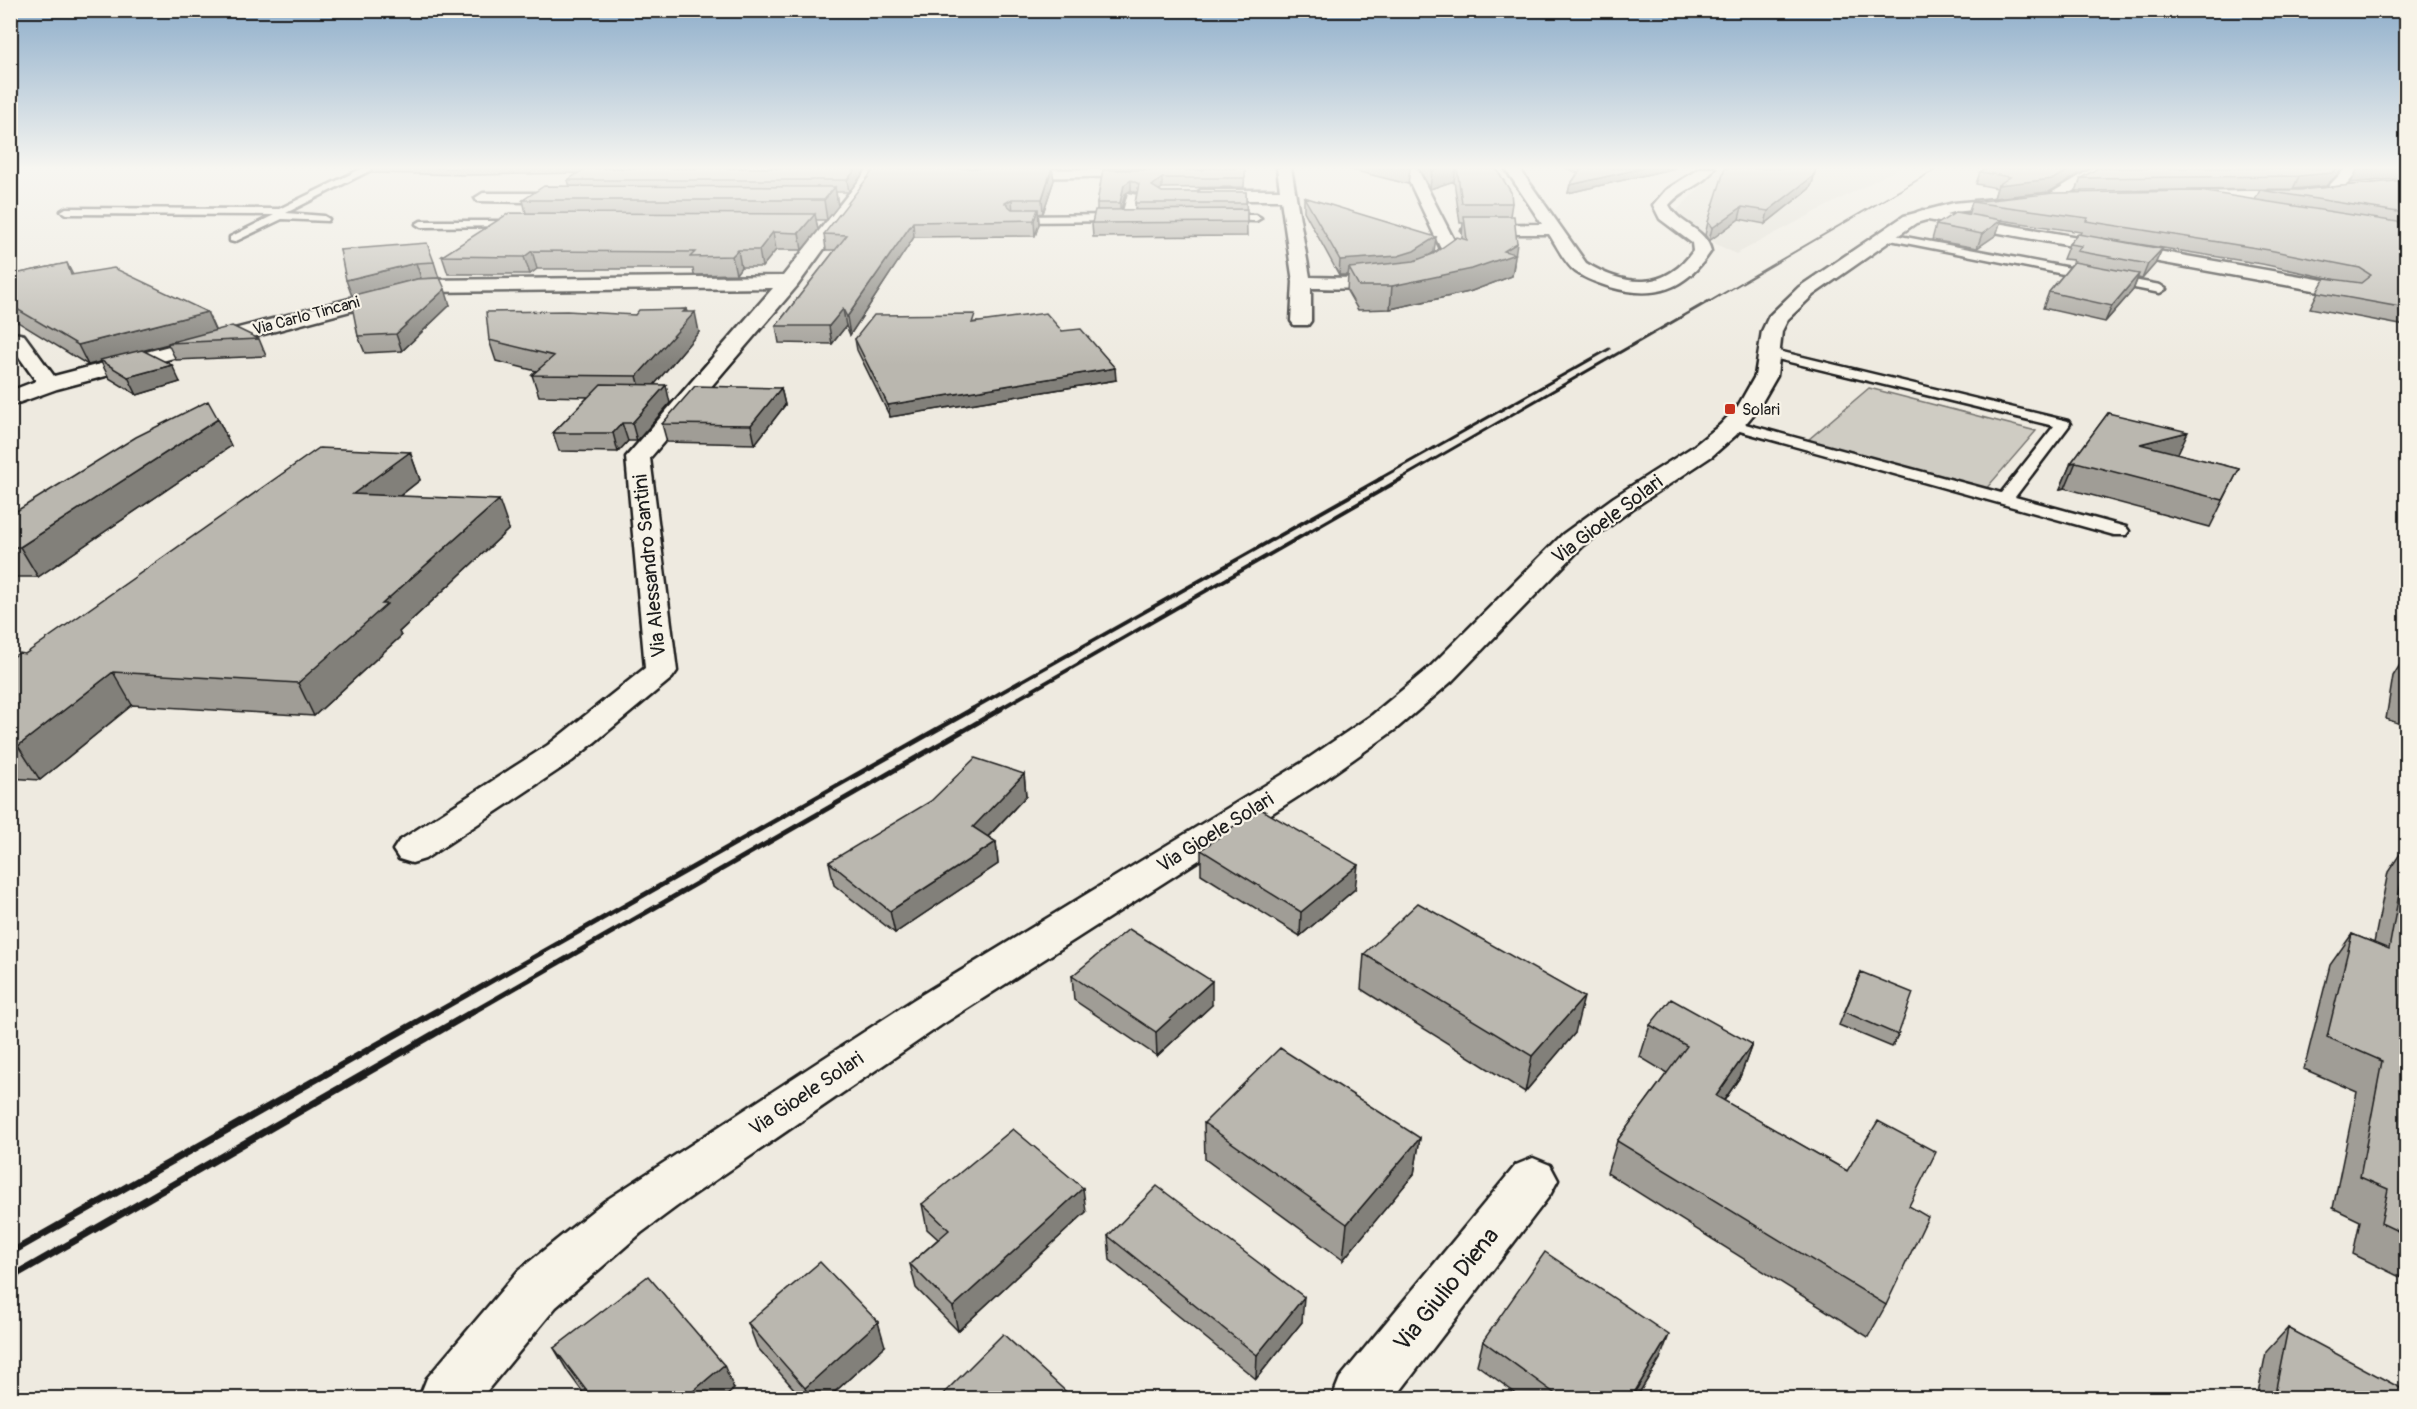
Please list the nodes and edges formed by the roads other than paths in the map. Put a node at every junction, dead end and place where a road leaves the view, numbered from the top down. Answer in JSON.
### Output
{"nodes":[{"id":1,"x":244,"y":234,"type":"edge"},
{"id":2,"x":821,"y":234,"type":"edge"},
{"id":3,"x":1294,"y":234,"type":"edge"},
{"id":4,"x":1443,"y":234,"type":"edge"},
{"id":5,"x":1557,"y":234,"type":"edge"},
{"id":6,"x":1688,"y":234,"type":"edge"},
{"id":7,"x":1887,"y":234,"type":"edge"},
{"id":8,"x":2029,"y":234,"type":"edge"},
{"id":9,"x":1884,"y":236,"type":"junction"},
{"id":10,"x":234,"y":239,"type":"dead end"},
{"id":11,"x":790,"y":282,"type":"junction"},
{"id":12,"x":1302,"y":282,"type":"junction"},
{"id":13,"x":2160,"y":289,"type":"dead end"},
{"id":14,"x":2352,"y":291,"type":"edge"},
{"id":15,"x":1301,"y":321,"type":"dead end"},
{"id":16,"x":10,"y":338,"type":"edge"},
{"id":17,"x":1770,"y":353,"type":"junction"},
{"id":18,"x":50,"y":384,"type":"junction"},
{"id":19,"x":10,"y":399,"type":"edge"},
{"id":20,"x":1734,"y":424,"type":"junction"},
{"id":21,"x":2005,"y":500,"type":"junction"},
{"id":22,"x":2120,"y":531,"type":"dead end"},
{"id":23,"x":412,"y":850,"type":"dead end"},
{"id":24,"x":1533,"y":1180,"type":"dead end"},
{"id":25,"x":447,"y":1398,"type":"edge"},
{"id":26,"x":1360,"y":1398,"type":"edge"}],
"edges":[{"from":1,"to":10,"type":"lane"},
{"from":2,"to":11,"type":"street","name":"Via Alessandro Santini"},
{"from":3,"to":12,"type":"street"},
{"from":4,"to":12,"type":"street"},
{"from":5,"to":6,"type":"street"},
{"from":7,"to":9,"type":"street","name":"Via Gioele Solari"},
{"from":8,"to":14,"type":"street"},
{"from":9,"to":13,"type":"lane"},
{"from":9,"to":17,"type":"street","name":"Via Gioele Solari"},
{"from":11,"to":18,"type":"street","name":"Via Carlo Tincani"},
{"from":11,"to":23,"type":"street","name":"Via Alessandro Santini"},
{"from":12,"to":15,"type":"street"},
{"from":16,"to":18,"type":"street"},
{"from":17,"to":20,"type":"street","name":"Via Gioele Solari"},
{"from":17,"to":21,"type":"lane"},
{"from":18,"to":19,"type":"street","name":"Via Carlo Tincani"},
{"from":20,"to":21,"type":"lane"},
{"from":20,"to":25,"type":"street","name":"Via Gioele Solari"},
{"from":21,"to":22,"type":"lane"},
{"from":24,"to":26,"type":"street","name":"Via Giulio Diena"}]}
